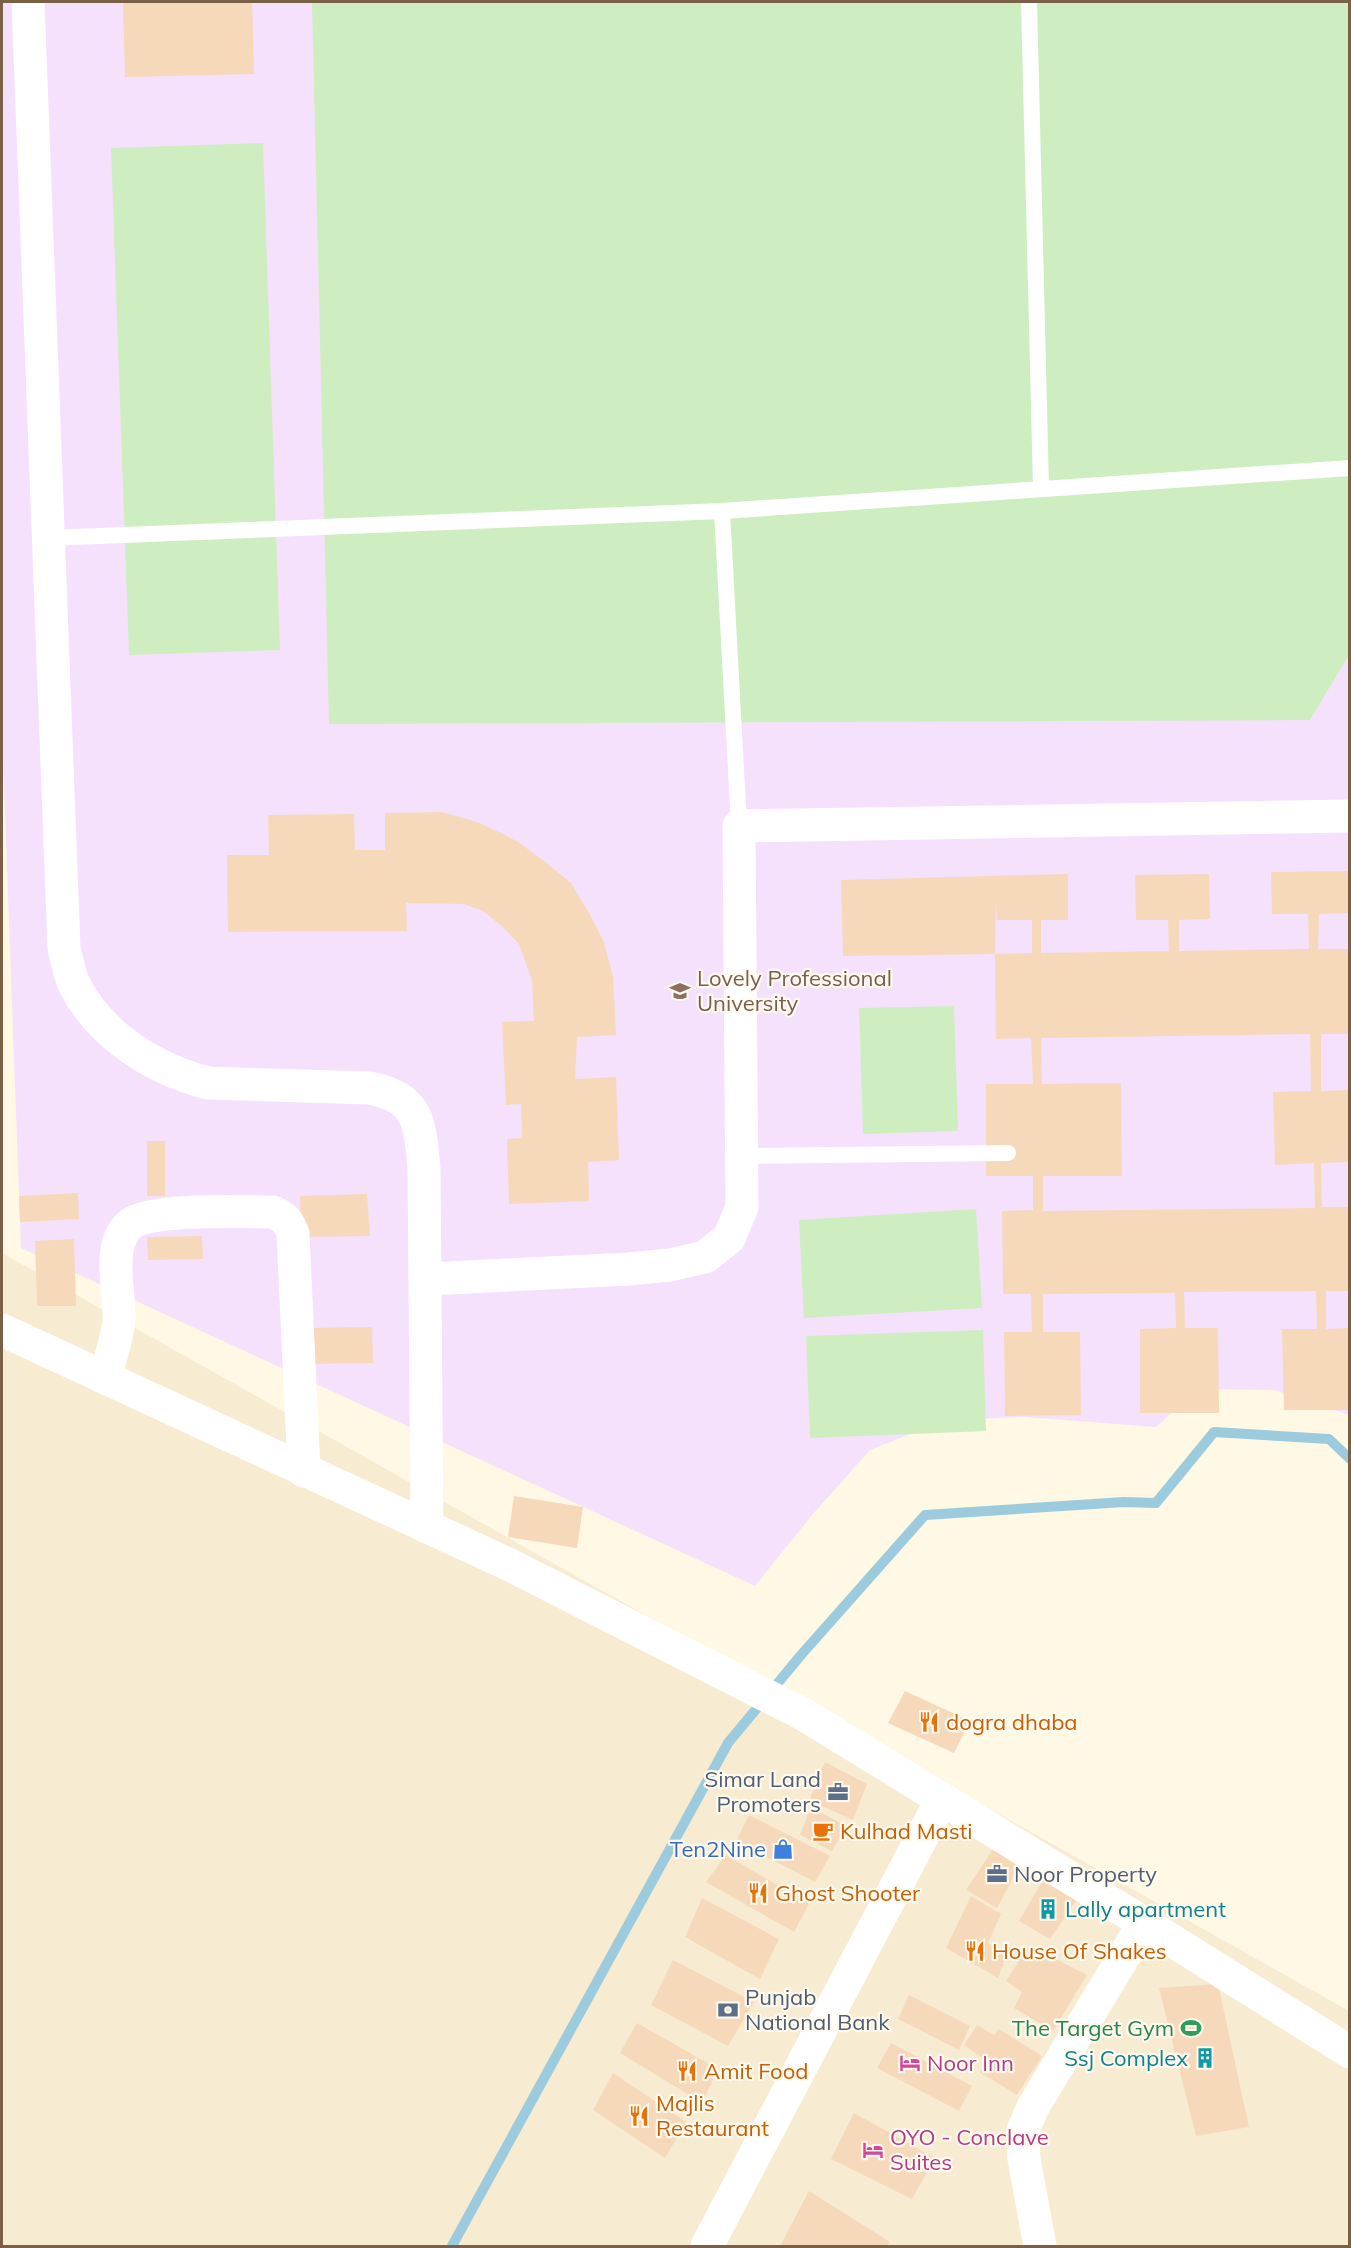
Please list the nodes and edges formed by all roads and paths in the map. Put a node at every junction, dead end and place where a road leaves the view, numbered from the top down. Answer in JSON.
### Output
{"nodes":[{"id":1,"x":28,"y":2,"type":"edge"},
{"id":2,"x":1029,"y":2,"type":"edge"},
{"id":3,"x":1350,"y":468,"type":"edge"},
{"id":4,"x":1041,"y":488,"type":"junction"},
{"id":5,"x":722,"y":511,"type":"junction"},
{"id":6,"x":48,"y":538,"type":"junction"},
{"id":7,"x":1350,"y":816,"type":"edge"},
{"id":8,"x":739,"y":826,"type":"junction"},
{"id":9,"x":1008,"y":1153,"type":"dead end"},
{"id":10,"x":742,"y":1156,"type":"junction"},
{"id":11,"x":426,"y":1279,"type":"junction"},
{"id":12,"x":2,"y":1330,"type":"edge"},
{"id":13,"x":105,"y":1378,"type":"junction"},
{"id":14,"x":304,"y":1471,"type":"junction"},
{"id":15,"x":428,"y":1527,"type":"junction"},
{"id":16,"x":942,"y":1799,"type":"junction"},
{"id":17,"x":1144,"y":1923,"type":"junction"},
{"id":18,"x":1350,"y":2052,"type":"edge"},
{"id":19,"x":707,"y":2247,"type":"edge"},
{"id":20,"x":1040,"y":2247,"type":"edge"}],
"edges":[{"from":1,"to":6,"type":"street"},
{"from":2,"to":4,"type":"lane"},
{"from":3,"to":4,"type":"lane"},
{"from":4,"to":5,"type":"lane"},
{"from":5,"to":6,"type":"lane"},
{"from":5,"to":8,"type":"lane"},
{"from":6,"to":11,"type":"street"},
{"from":7,"to":8,"type":"street"},
{"from":8,"to":10,"type":"street"},
{"from":9,"to":10,"type":"lane"},
{"from":10,"to":11,"type":"street"},
{"from":11,"to":15,"type":"street"},
{"from":12,"to":13,"type":"street"},
{"from":13,"to":14,"type":"street"},
{"from":13,"to":14,"type":"street"},
{"from":14,"to":15,"type":"street"},
{"from":15,"to":16,"type":"street"},
{"from":16,"to":17,"type":"street"},
{"from":16,"to":19,"type":"street"},
{"from":17,"to":18,"type":"street"},
{"from":17,"to":20,"type":"street"}]}
